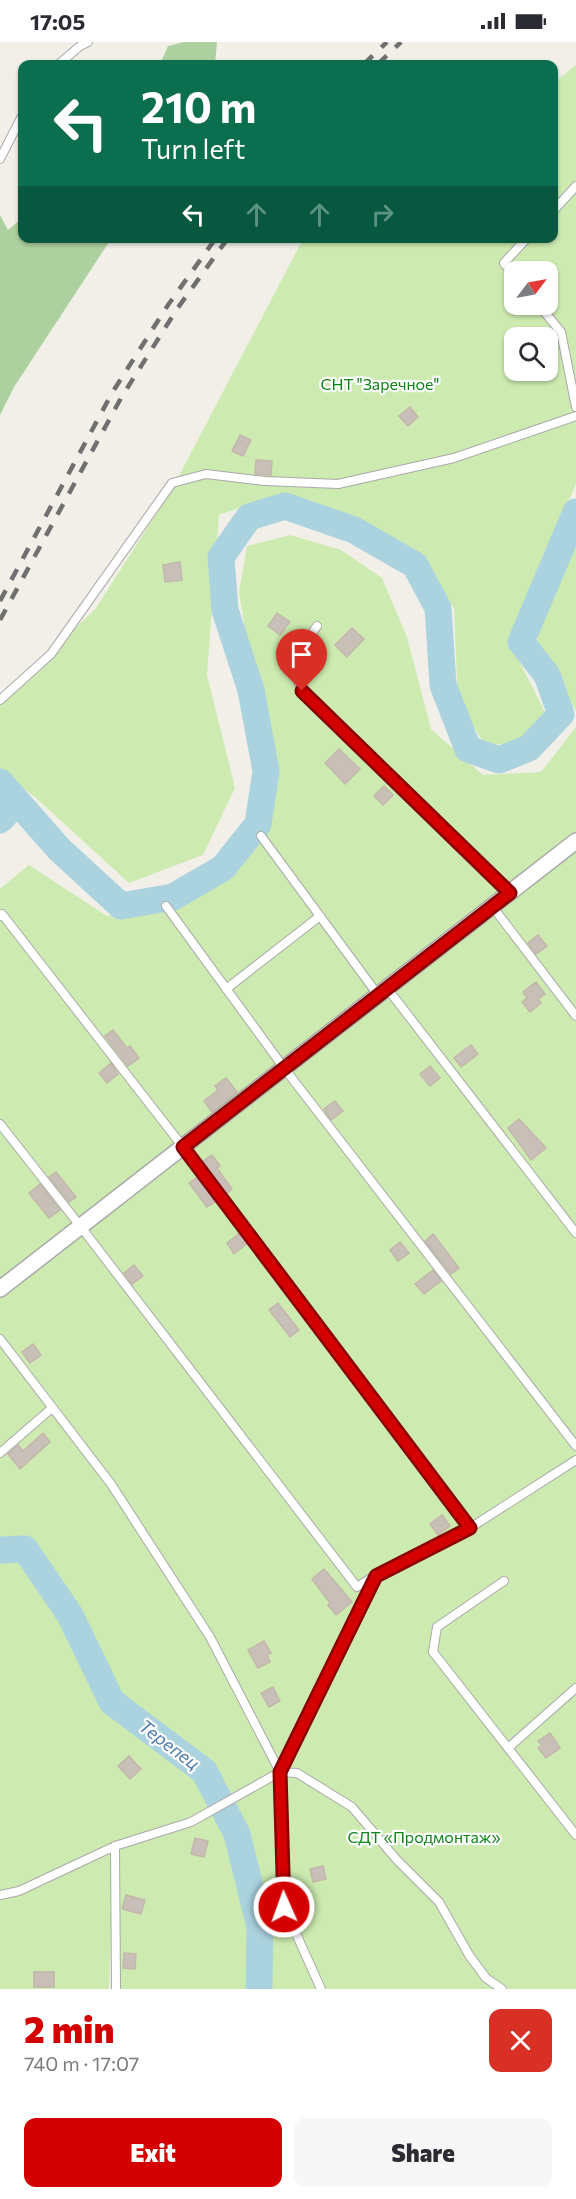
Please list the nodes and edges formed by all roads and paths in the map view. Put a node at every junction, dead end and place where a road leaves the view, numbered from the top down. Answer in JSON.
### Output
{"nodes":[{"id":1,"x":88,"y":42,"type":"edge"},
{"id":2,"x":64,"y":60,"type":"edge"},
{"id":3,"x":18,"y":124,"type":"edge"},
{"id":4,"x":0,"y":159,"type":"edge"},
{"id":5,"x":576,"y":186,"type":"edge"},
{"id":6,"x":558,"y":206,"type":"edge"},
{"id":7,"x":522,"y":243,"type":"edge"},
{"id":8,"x":506,"y":261,"type":"edge"},
{"id":9,"x":547,"y":315,"type":"edge"},
{"id":10,"x":576,"y":407,"type":"edge"},
{"id":11,"x":576,"y":416,"type":"edge"},
{"id":12,"x":317,"y":626,"type":"dead end"},
{"id":13,"x":0,"y":700,"type":"edge"},
{"id":14,"x":261,"y":836,"type":"dead end"},
{"id":15,"x":576,"y":842,"type":"edge"},
{"id":16,"x":510,"y":893,"type":"junction"},
{"id":17,"x":166,"y":906,"type":"dead end"},
{"id":18,"x":492,"y":906,"type":"junction"},
{"id":19,"x":0,"y":916,"type":"edge"},
{"id":20,"x":320,"y":916,"type":"junction"},
{"id":21,"x":226,"y":990,"type":"junction"},
{"id":22,"x":382,"y":992,"type":"junction"},
{"id":23,"x":576,"y":1016,"type":"edge"},
{"id":24,"x":284,"y":1068,"type":"junction"},
{"id":25,"x":0,"y":1124,"type":"edge"},
{"id":26,"x":183,"y":1147,"type":"junction"},
{"id":27,"x":81,"y":1227,"type":"junction"},
{"id":28,"x":576,"y":1233,"type":"edge"},
{"id":29,"x":0,"y":1289,"type":"edge"},
{"id":30,"x":0,"y":1339,"type":"edge"},
{"id":31,"x":52,"y":1408,"type":"junction"},
{"id":32,"x":576,"y":1446,"type":"edge"},
{"id":33,"x":0,"y":1453,"type":"edge"},
{"id":34,"x":576,"y":1460,"type":"edge"},
{"id":35,"x":470,"y":1528,"type":"junction"},
{"id":36,"x":376,"y":1576,"type":"junction"},
{"id":37,"x":504,"y":1581,"type":"dead end"},
{"id":38,"x":576,"y":1688,"type":"edge"},
{"id":39,"x":508,"y":1748,"type":"junction"},
{"id":40,"x":280,"y":1772,"type":"junction"},
{"id":41,"x":576,"y":1835,"type":"edge"},
{"id":42,"x":116,"y":1846,"type":"junction"},
{"id":43,"x":0,"y":1895,"type":"edge"},
{"id":44,"x":116,"y":1989,"type":"edge"},
{"id":45,"x":321,"y":1989,"type":"edge"},
{"id":46,"x":502,"y":1989,"type":"edge"}],
"edges":[{"from":1,"to":2,"type":"lane"},
{"from":3,"to":4,"type":"lane"},
{"from":5,"to":6,"type":"lane"},
{"from":7,"to":8,"type":"lane"},
{"from":9,"to":10,"type":"lane"},
{"from":11,"to":13,"type":"lane"},
{"from":12,"to":16,"type":"lane"},
{"from":14,"to":20,"type":"lane"},
{"from":15,"to":16,"type":"street"},
{"from":16,"to":18,"type":"street"},
{"from":17,"to":21,"type":"lane"},
{"from":18,"to":22,"type":"street"},
{"from":18,"to":23,"type":"lane"},
{"from":19,"to":26,"type":"lane"},
{"from":20,"to":21,"type":"lane"},
{"from":20,"to":22,"type":"lane"},
{"from":21,"to":24,"type":"lane"},
{"from":22,"to":24,"type":"street"},
{"from":22,"to":28,"type":"lane"},
{"from":24,"to":26,"type":"street"},
{"from":24,"to":32,"type":"lane"},
{"from":25,"to":27,"type":"lane"},
{"from":26,"to":27,"type":"street"},
{"from":26,"to":35,"type":"lane"},
{"from":27,"to":29,"type":"street"},
{"from":27,"to":36,"type":"lane"},
{"from":30,"to":31,"type":"lane"},
{"from":31,"to":33,"type":"lane"},
{"from":31,"to":40,"type":"lane"},
{"from":34,"to":35,"type":"lane"},
{"from":35,"to":36,"type":"lane"},
{"from":36,"to":40,"type":"lane"},
{"from":37,"to":39,"type":"lane"},
{"from":38,"to":39,"type":"lane"},
{"from":39,"to":41,"type":"lane"},
{"from":40,"to":42,"type":"lane"},
{"from":40,"to":45,"type":"lane"},
{"from":40,"to":46,"type":"lane"},
{"from":42,"to":43,"type":"lane"},
{"from":42,"to":44,"type":"lane"}]}
